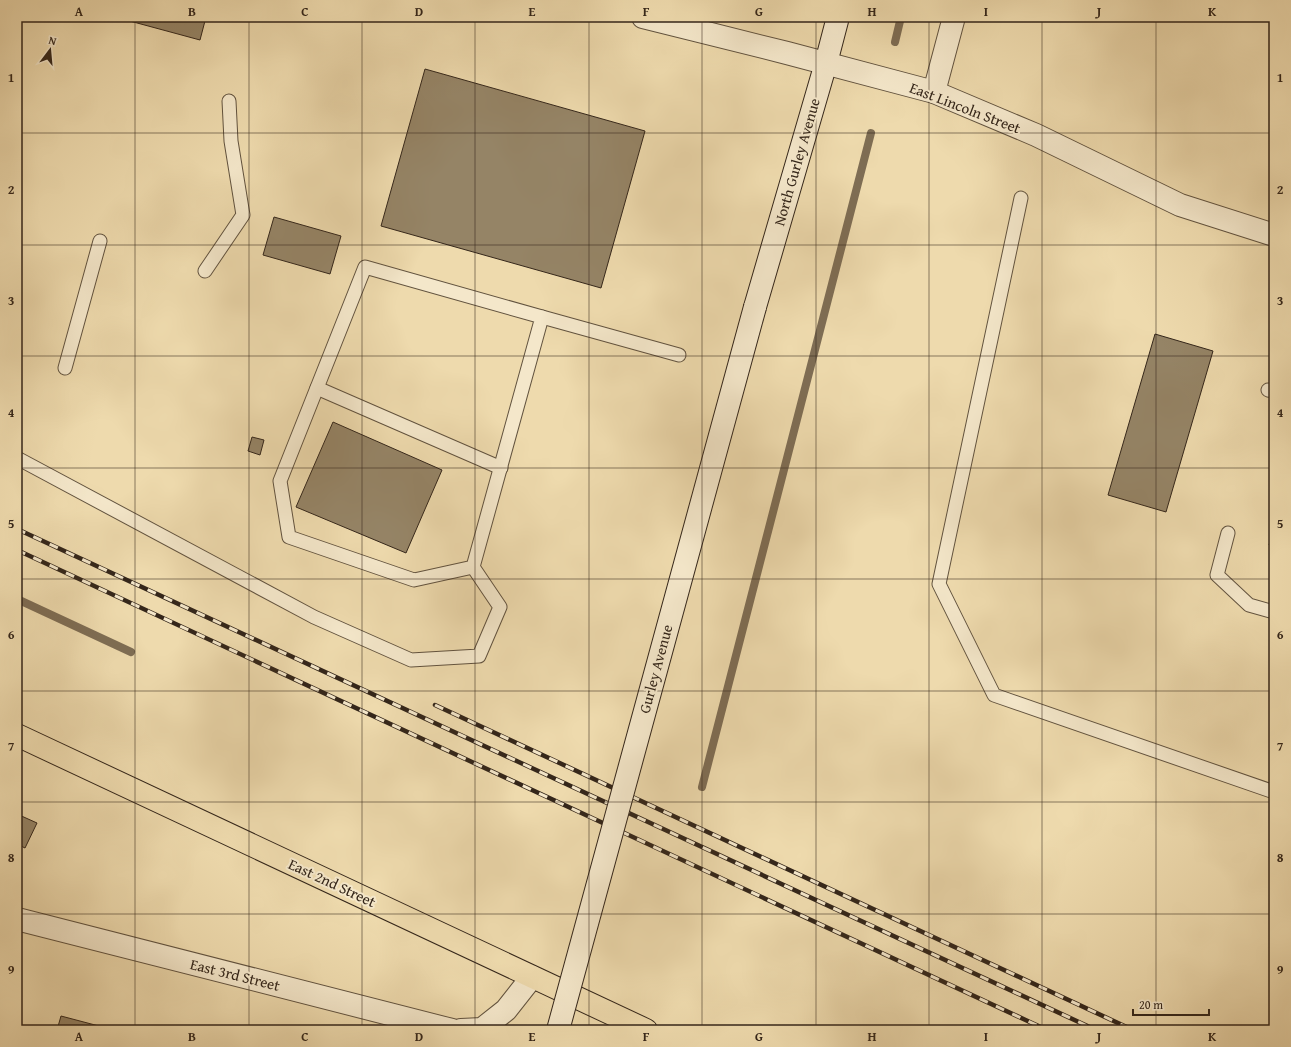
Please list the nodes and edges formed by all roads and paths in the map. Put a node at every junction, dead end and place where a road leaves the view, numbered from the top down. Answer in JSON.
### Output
{"nodes":[{"id":1,"x":642,"y":17,"type":"edge"},
{"id":2,"x":838,"y":17,"type":"edge"},
{"id":3,"x":954,"y":17,"type":"edge"},
{"id":4,"x":826,"y":63,"type":"junction"},
{"id":5,"x":934,"y":92,"type":"junction"},
{"id":6,"x":229,"y":101,"type":"dead end"},
{"id":7,"x":1022,"y":198,"type":"dead end"},
{"id":8,"x":1274,"y":235,"type":"edge"},
{"id":9,"x":100,"y":242,"type":"dead end"},
{"id":10,"x":205,"y":271,"type":"dead end"},
{"id":11,"x":755,"y":307,"type":"joint"},
{"id":12,"x":542,"y":317,"type":"junction"},
{"id":13,"x":679,"y":355,"type":"dead end"},
{"id":14,"x":65,"y":368,"type":"dead end"},
{"id":15,"x":317,"y":388,"type":"junction"},
{"id":16,"x":17,"y":458,"type":"edge"},
{"id":17,"x":500,"y":468,"type":"junction"},
{"id":18,"x":1228,"y":533,"type":"dead end"},
{"id":19,"x":473,"y":567,"type":"junction"},
{"id":20,"x":1274,"y":612,"type":"edge"},
{"id":21,"x":17,"y":735,"type":"edge"},
{"id":22,"x":1274,"y":792,"type":"edge"},
{"id":23,"x":17,"y":919,"type":"edge"},
{"id":24,"x":532,"y":977,"type":"junction"},
{"id":25,"x":452,"y":1030,"type":"edge"},
{"id":26,"x":461,"y":1030,"type":"edge"},
{"id":27,"x":558,"y":1030,"type":"edge"},
{"id":28,"x":646,"y":1030,"type":"edge"}],
"edges":[{"from":1,"to":4,"type":"street","name":"East Lincoln Street"},
{"from":2,"to":4,"type":"street","name":"North Gurley Avenue"},
{"from":3,"to":5,"type":"street"},
{"from":4,"to":5,"type":"street","name":"East Lincoln Street"},
{"from":4,"to":11,"type":"street","name":"North Gurley Avenue"},
{"from":5,"to":8,"type":"street","name":"East Lincoln Street"},
{"from":6,"to":10,"type":"lane"},
{"from":7,"to":22,"type":"lane"},
{"from":9,"to":14,"type":"lane"},
{"from":11,"to":27,"type":"street","name":"Gurley Avenue","bridge":true},
{"from":12,"to":13,"type":"lane"},
{"from":12,"to":15,"type":"lane"},
{"from":12,"to":17,"type":"lane"},
{"from":15,"to":17,"type":"lane"},
{"from":15,"to":19,"type":"lane"},
{"from":16,"to":19,"type":"lane"},
{"from":17,"to":19,"type":"lane"},
{"from":18,"to":20,"type":"lane"},
{"from":21,"to":24,"type":"main road","name":"East 2nd Street"},
{"from":23,"to":25,"type":"street","name":"East 3rd Street"},
{"from":24,"to":26,"type":"street"},
{"from":24,"to":28,"type":"main road","name":"East 2nd Street"}]}
